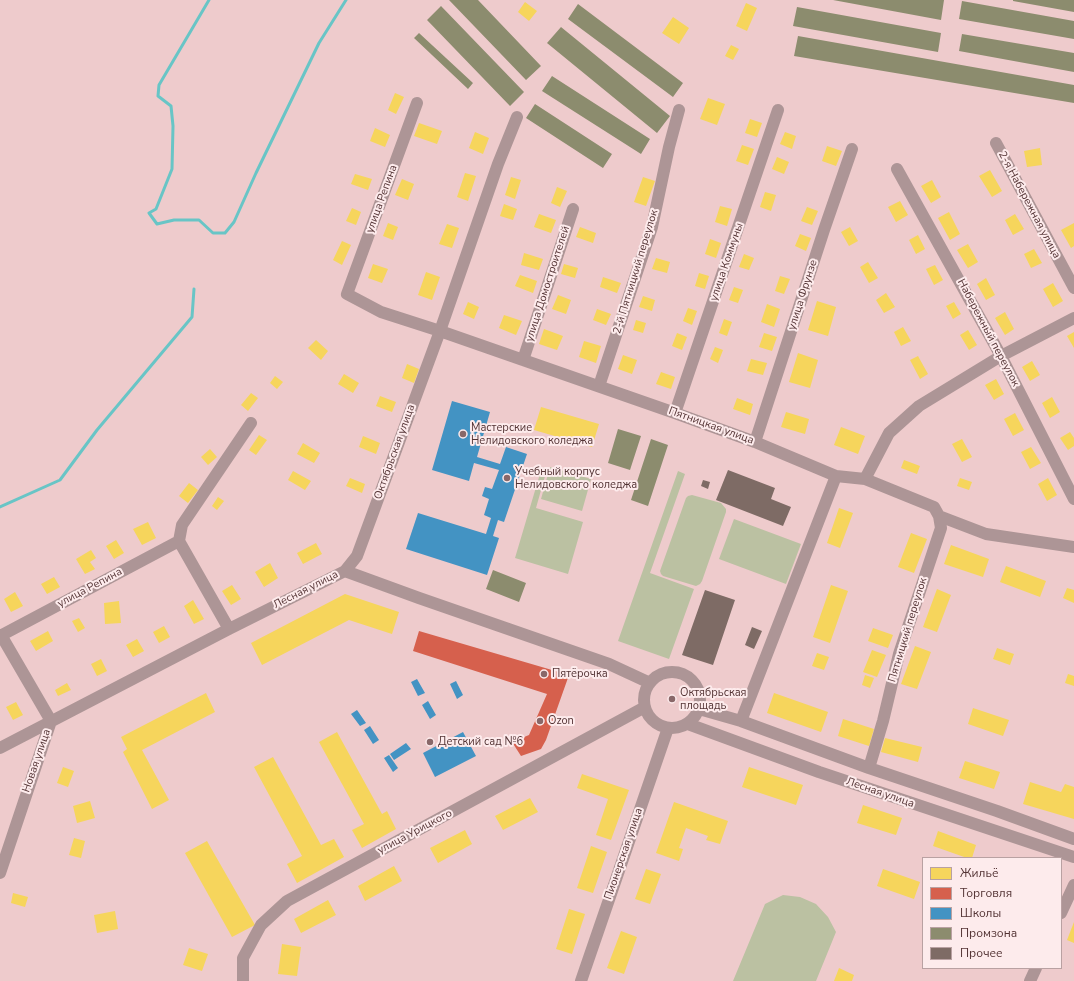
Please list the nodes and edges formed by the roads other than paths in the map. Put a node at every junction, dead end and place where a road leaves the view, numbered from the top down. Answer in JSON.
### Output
{"nodes":[{"id":1,"x":417,"y":103,"type":"dead end"},
{"id":2,"x":679,"y":110,"type":"dead end"},
{"id":3,"x":778,"y":110,"type":"dead end"},
{"id":4,"x":517,"y":117,"type":"dead end"},
{"id":5,"x":996,"y":143,"type":"dead end"},
{"id":6,"x":852,"y":150,"type":"dead end"},
{"id":7,"x":897,"y":169,"type":"dead end"},
{"id":8,"x":573,"y":209,"type":"dead end"},
{"id":9,"x":1074,"y":288,"type":"edge"},
{"id":10,"x":347,"y":294,"type":"joint"},
{"id":11,"x":1074,"y":318,"type":"edge"},
{"id":12,"x":440,"y":331,"type":"junction"},
{"id":13,"x":1001,"y":356,"type":"junction"},
{"id":14,"x":523,"y":360,"type":"junction"},
{"id":15,"x":599,"y":386,"type":"junction"},
{"id":16,"x":675,"y":413,"type":"junction"},
{"id":17,"x":251,"y":423,"type":"dead end"},
{"id":18,"x":755,"y":442,"type":"junction"},
{"id":19,"x":836,"y":476,"type":"junction"},
{"id":20,"x":865,"y":479,"type":"junction"},
{"id":21,"x":1074,"y":499,"type":"edge"},
{"id":22,"x":939,"y":516,"type":"junction"},
{"id":23,"x":179,"y":541,"type":"junction"},
{"id":24,"x":1074,"y":547,"type":"edge"},
{"id":25,"x":345,"y":571,"type":"junction"},
{"id":26,"x":229,"y":629,"type":"junction"},
{"id":27,"x":0,"y":635,"type":"edge"},
{"id":28,"x":650,"y":683,"type":"junction"},
{"id":29,"x":645,"y":707,"type":"junction"},
{"id":30,"x":699,"y":709,"type":"junction"},
{"id":31,"x":51,"y":721,"type":"junction"},
{"id":32,"x":741,"y":722,"type":"junction"},
{"id":33,"x":688,"y":724,"type":"junction"},
{"id":34,"x":668,"y":728,"type":"junction"},
{"id":35,"x":0,"y":748,"type":"edge"},
{"id":36,"x":869,"y":768,"type":"junction"},
{"id":37,"x":1074,"y":839,"type":"edge"},
{"id":38,"x":1074,"y":857,"type":"edge"},
{"id":39,"x":0,"y":873,"type":"edge"},
{"id":40,"x":1074,"y":885,"type":"edge"},
{"id":41,"x":1062,"y":911,"type":"edge"},
{"id":42,"x":1036,"y":969,"type":"edge"},
{"id":43,"x":243,"y":981,"type":"edge"},
{"id":44,"x":582,"y":981,"type":"edge"},
{"id":45,"x":1030,"y":981,"type":"edge"}],
"edges":[{"from":1,"to":10,"type":"street","name":"улица Репина"},
{"from":2,"to":15,"type":"street","name":"2-й Пятницкий переулок"},
{"from":3,"to":16,"type":"street","name":"улица Коммуны"},
{"from":4,"to":12,"type":"street","name":"Октябрьская улица"},
{"from":5,"to":9,"type":"street","name":"2-я Набережная улица"},
{"from":6,"to":18,"type":"street","name":"улица Фрунзе"},
{"from":7,"to":13,"type":"street","name":"Набережный переулок"},
{"from":8,"to":14,"type":"street","name":"улица Домостроителей"},
{"from":10,"to":12,"type":"street","name":"Пятницкая улица"},
{"from":11,"to":13,"type":"street"},
{"from":12,"to":14,"type":"street","name":"Пятницкая улица"},
{"from":12,"to":25,"type":"street","name":"Октябрьская улица"},
{"from":13,"to":20,"type":"street"},
{"from":13,"to":21,"type":"street","name":"Набережный переулок"},
{"from":14,"to":15,"type":"street","name":"Пятницкая улица"},
{"from":15,"to":16,"type":"street","name":"Пятницкая улица"},
{"from":16,"to":18,"type":"street","name":"Пятницкая улица"},
{"from":17,"to":23,"type":"street"},
{"from":18,"to":19,"type":"street","name":"Пятницкая улица"},
{"from":19,"to":20,"type":"street","name":"Пятницкая улица"},
{"from":19,"to":32,"type":"street"},
{"from":20,"to":22,"type":"street","name":"Пятницкая улица"},
{"from":22,"to":24,"type":"street","name":"Пятницкая улица"},
{"from":22,"to":36,"type":"street","name":"Пятницкий переулок"},
{"from":23,"to":26,"type":"street"},
{"from":23,"to":27,"type":"street","name":"улица Репина"},
{"from":25,"to":26,"type":"street","name":"Лесная улица"},
{"from":25,"to":28,"type":"street","name":"Лесная улица"},
{"from":26,"to":31,"type":"street","name":"Лесная улица"},
{"from":27,"to":31,"type":"street","name":"Новая улица"},
{"from":28,"to":29,"type":"street"},
{"from":28,"to":30,"type":"street"},
{"from":29,"to":34,"type":"street"},
{"from":29,"to":43,"type":"street","name":"улица Урицкого"},
{"from":30,"to":32,"type":"street","name":"Лесная улица"},
{"from":30,"to":33,"type":"street"},
{"from":31,"to":35,"type":"street","name":"Лесная улица"},
{"from":31,"to":39,"type":"street","name":"Новая улица"},
{"from":32,"to":36,"type":"street","name":"Лесная улица"},
{"from":33,"to":34,"type":"street"},
{"from":33,"to":38,"type":"street","name":"Лесная улица"},
{"from":34,"to":44,"type":"street","name":"Пионерская улица"},
{"from":36,"to":37,"type":"street","name":"Лесная улица"},
{"from":40,"to":41,"type":"street"},
{"from":42,"to":45,"type":"street"}]}
